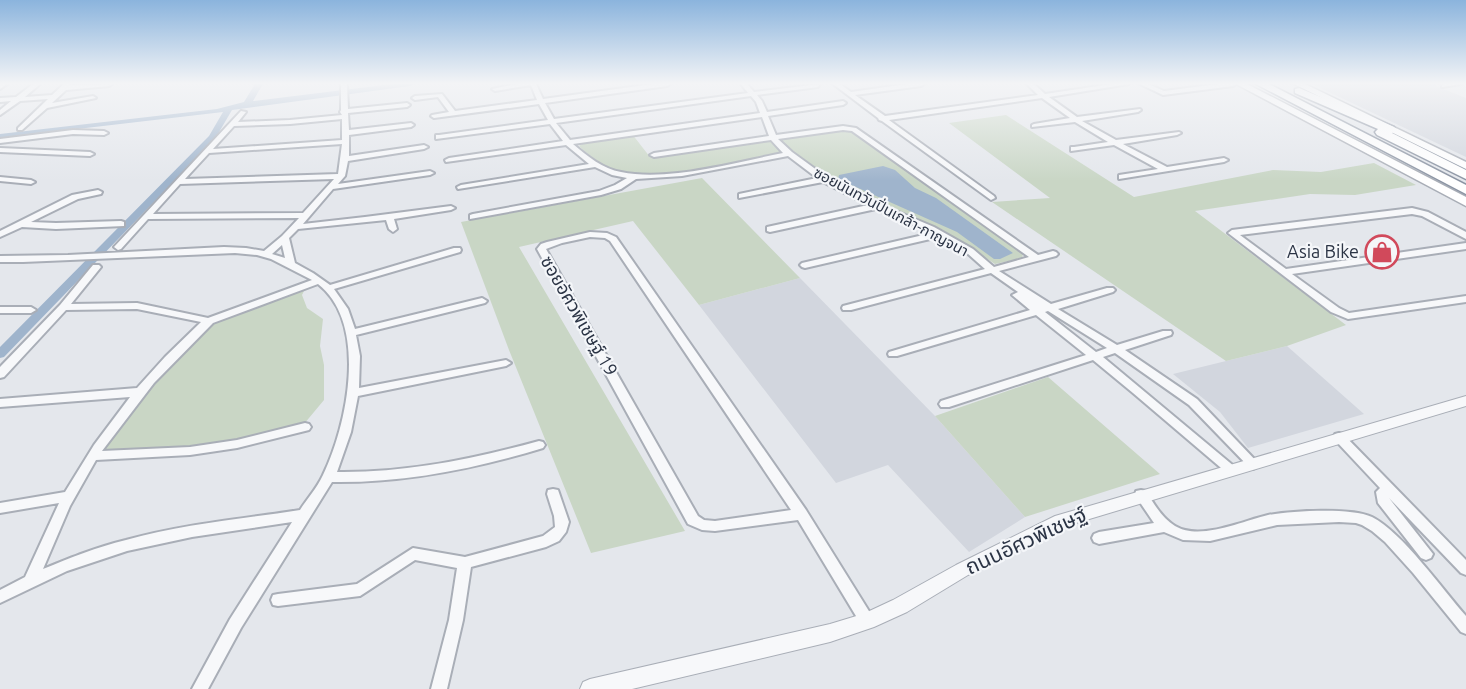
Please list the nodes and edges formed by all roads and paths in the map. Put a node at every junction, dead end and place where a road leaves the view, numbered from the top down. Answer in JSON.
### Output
{"nodes":[{"id":1,"x":34,"y":116,"type":"edge"},
{"id":2,"x":239,"y":116,"type":"edge"},
{"id":3,"x":321,"y":116,"type":"edge"},
{"id":4,"x":343,"y":116,"type":"edge"},
{"id":5,"x":549,"y":116,"type":"edge"},
{"id":6,"x":593,"y":116,"type":"edge"},
{"id":7,"x":749,"y":116,"type":"edge"},
{"id":8,"x":765,"y":116,"type":"edge"},
{"id":9,"x":877,"y":116,"type":"edge"},
{"id":10,"x":901,"y":116,"type":"edge"},
{"id":11,"x":1074,"y":116,"type":"edge"},
{"id":12,"x":1091,"y":116,"type":"edge"},
{"id":13,"x":1301,"y":116,"type":"edge"},
{"id":14,"x":1323,"y":116,"type":"edge"},
{"id":15,"x":1354,"y":116,"type":"edge"},
{"id":16,"x":1362,"y":116,"type":"edge"},
{"id":17,"x":1077,"y":118,"type":"junction"},
{"id":18,"x":881,"y":119,"type":"junction"},
{"id":19,"x":552,"y":122,"type":"junction"},
{"id":20,"x":232,"y":124,"type":"junction"},
{"id":21,"x":411,"y":125,"type":"dead end"},
{"id":22,"x":1035,"y":126,"type":"dead end"},
{"id":23,"x":20,"y":129,"type":"dead end"},
{"id":24,"x":1390,"y":129,"type":"joint"},
{"id":25,"x":104,"y":133,"type":"dead end"},
{"id":26,"x":1177,"y":133,"type":"dead end"},
{"id":27,"x":439,"y":137,"type":"dead end"},
{"id":28,"x":346,"y":138,"type":"junction"},
{"id":29,"x":773,"y":138,"type":"junction"},
{"id":30,"x":0,"y":141,"type":"edge"},
{"id":31,"x":1117,"y":142,"type":"junction"},
{"id":32,"x":568,"y":143,"type":"junction"},
{"id":33,"x":424,"y":147,"type":"dead end"},
{"id":34,"x":1074,"y":149,"type":"dead end"},
{"id":35,"x":0,"y":150,"type":"edge"},
{"id":36,"x":209,"y":151,"type":"junction"},
{"id":37,"x":90,"y":154,"type":"dead end"},
{"id":38,"x":789,"y":154,"type":"junction"},
{"id":39,"x":654,"y":155,"type":"dead end"},
{"id":40,"x":345,"y":159,"type":"junction"},
{"id":41,"x":449,"y":160,"type":"dead end"},
{"id":42,"x":1224,"y":160,"type":"dead end"},
{"id":43,"x":596,"y":165,"type":"junction"},
{"id":44,"x":1396,"y":166,"type":"junction"},
{"id":45,"x":1466,"y":166,"type":"edge"},
{"id":46,"x":1164,"y":169,"type":"junction"},
{"id":47,"x":430,"y":172,"type":"dead end"},
{"id":48,"x":1466,"y":175,"type":"edge"},
{"id":49,"x":341,"y":176,"type":"junction"},
{"id":50,"x":636,"y":176,"type":"junction"},
{"id":51,"x":1122,"y":177,"type":"dead end"},
{"id":52,"x":0,"y":179,"type":"edge"},
{"id":53,"x":824,"y":179,"type":"junction"},
{"id":54,"x":31,"y":182,"type":"dead end"},
{"id":55,"x":177,"y":182,"type":"junction"},
{"id":56,"x":332,"y":187,"type":"junction"},
{"id":57,"x":460,"y":187,"type":"dead end"},
{"id":58,"x":1466,"y":190,"type":"edge"},
{"id":59,"x":98,"y":192,"type":"dead end"},
{"id":60,"x":742,"y":196,"type":"dead end"},
{"id":61,"x":1466,"y":197,"type":"edge"},
{"id":62,"x":991,"y":198,"type":"dead end"},
{"id":63,"x":1466,"y":202,"type":"edge"},
{"id":64,"x":876,"y":206,"type":"junction"},
{"id":65,"x":451,"y":208,"type":"dead end"},
{"id":66,"x":307,"y":214,"type":"junction"},
{"id":67,"x":146,"y":216,"type":"junction"},
{"id":68,"x":389,"y":217,"type":"junction"},
{"id":69,"x":472,"y":217,"type":"dead end"},
{"id":70,"x":21,"y":223,"type":"junction"},
{"id":71,"x":121,"y":224,"type":"dead end"},
{"id":72,"x":295,"y":227,"type":"junction"},
{"id":73,"x":393,"y":229,"type":"dead end"},
{"id":74,"x":770,"y":229,"type":"dead end"},
{"id":75,"x":0,"y":234,"type":"edge"},
{"id":76,"x":940,"y":234,"type":"junction"},
{"id":77,"x":1466,"y":236,"type":"edge"},
{"id":78,"x":285,"y":238,"type":"junction"},
{"id":79,"x":1466,"y":246,"type":"edge"},
{"id":80,"x":118,"y":247,"type":"dead end"},
{"id":81,"x":457,"y":250,"type":"dead end"},
{"id":82,"x":1053,"y":254,"type":"dead end"},
{"id":83,"x":266,"y":255,"type":"junction"},
{"id":84,"x":1036,"y":258,"type":"junction"},
{"id":85,"x":0,"y":259,"type":"edge"},
{"id":86,"x":805,"y":265,"type":"dead end"},
{"id":87,"x":291,"y":266,"type":"junction"},
{"id":88,"x":96,"y":267,"type":"dead end"},
{"id":89,"x":992,"y":270,"type":"junction"},
{"id":90,"x":1284,"y":272,"type":"junction"},
{"id":91,"x":323,"y":285,"type":"junction"},
{"id":92,"x":1110,"y":290,"type":"dead end"},
{"id":93,"x":1466,"y":299,"type":"edge"},
{"id":94,"x":482,"y":301,"type":"dead end"},
{"id":95,"x":63,"y":307,"type":"junction"},
{"id":96,"x":847,"y":308,"type":"dead end"},
{"id":97,"x":0,"y":310,"type":"edge"},
{"id":98,"x":30,"y":310,"type":"dead end"},
{"id":99,"x":1043,"y":310,"type":"junction"},
{"id":100,"x":209,"y":321,"type":"junction"},
{"id":101,"x":351,"y":333,"type":"junction"},
{"id":102,"x":1167,"y":333,"type":"dead end"},
{"id":103,"x":1116,"y":349,"type":"junction"},
{"id":104,"x":893,"y":354,"type":"dead end"},
{"id":105,"x":1094,"y":356,"type":"junction"},
{"id":106,"x":506,"y":363,"type":"dead end"},
{"id":107,"x":0,"y":374,"type":"edge"},
{"id":108,"x":140,"y":392,"type":"junction"},
{"id":109,"x":354,"y":393,"type":"junction"},
{"id":110,"x":1466,"y":401,"type":"edge"},
{"id":111,"x":0,"y":403,"type":"edge"},
{"id":112,"x":945,"y":404,"type":"dead end"},
{"id":113,"x":305,"y":427,"type":"dead end"},
{"id":114,"x":1339,"y":437,"type":"junction"},
{"id":115,"x":539,"y":445,"type":"dead end"},
{"id":116,"x":94,"y":456,"type":"junction"},
{"id":117,"x":1253,"y":464,"type":"junction"},
{"id":118,"x":1231,"y":470,"type":"junction"},
{"id":119,"x":329,"y":477,"type":"junction"},
{"id":120,"x":1389,"y":489,"type":"junction"},
{"id":121,"x":553,"y":494,"type":"dead end"},
{"id":122,"x":1141,"y":495,"type":"junction"},
{"id":123,"x":69,"y":496,"type":"junction"},
{"id":124,"x":0,"y":508,"type":"edge"},
{"id":125,"x":801,"y":514,"type":"junction"},
{"id":126,"x":303,"y":515,"type":"junction"},
{"id":127,"x":1166,"y":526,"type":"junction"},
{"id":128,"x":1099,"y":538,"type":"dead end"},
{"id":129,"x":1426,"y":554,"type":"dead end"},
{"id":130,"x":465,"y":563,"type":"junction"},
{"id":131,"x":1466,"y":568,"type":"edge"},
{"id":132,"x":31,"y":580,"type":"junction"},
{"id":133,"x":0,"y":597,"type":"edge"},
{"id":134,"x":278,"y":600,"type":"dead end"},
{"id":135,"x":867,"y":621,"type":"junction"},
{"id":136,"x":1466,"y":627,"type":"edge"},
{"id":137,"x":200,"y":689,"type":"edge"},
{"id":138,"x":439,"y":689,"type":"edge"},
{"id":139,"x":590,"y":689,"type":"edge"}],
"edges":[{"from":1,"to":23,"type":"street"},
{"from":2,"to":20,"type":"street"},
{"from":3,"to":20,"type":"street"},
{"from":4,"to":28,"type":"street"},
{"from":5,"to":19,"type":"street"},
{"from":6,"to":19,"type":"street"},
{"from":7,"to":32,"type":"street"},
{"from":8,"to":29,"type":"street","name":"ซอยนันทวันปิ่นเกล้า-กาญจนา"},
{"from":9,"to":18,"type":"street"},
{"from":10,"to":18,"type":"street"},
{"from":11,"to":17,"type":"street"},
{"from":12,"to":17,"type":"street"},
{"from":13,"to":44,"type":"main road"},
{"from":14,"to":58,"type":"highway"},
{"from":15,"to":48,"type":"highway"},
{"from":16,"to":24,"type":"highway"},
{"from":17,"to":22,"type":"street"},
{"from":17,"to":31,"type":"street"},
{"from":18,"to":62,"type":"street"},
{"from":19,"to":27,"type":"street"},
{"from":19,"to":32,"type":"street"},
{"from":20,"to":36,"type":"street"},
{"from":21,"to":28,"type":"street"},
{"from":24,"to":45,"type":"main road"},
{"from":25,"to":30,"type":"street"},
{"from":26,"to":31,"type":"street"},
{"from":28,"to":36,"type":"street"},
{"from":28,"to":40,"type":"street"},
{"from":29,"to":38,"type":"street","name":"ซอยนันทวันปิ่นเกล้า-กาญจนา"},
{"from":29,"to":39,"type":"street"},
{"from":29,"to":84,"type":"street"},
{"from":31,"to":34,"type":"street"},
{"from":31,"to":46,"type":"street"},
{"from":32,"to":41,"type":"street"},
{"from":32,"to":43,"type":"street"},
{"from":33,"to":40,"type":"street"},
{"from":35,"to":37,"type":"street"},
{"from":36,"to":55,"type":"street"},
{"from":38,"to":50,"type":"street"},
{"from":38,"to":53,"type":"street","name":"ซอยนันทวันปิ่นเกล้า-กาญจนา"},
{"from":40,"to":49,"type":"street"},
{"from":42,"to":46,"type":"street"},
{"from":43,"to":50,"type":"street"},
{"from":43,"to":57,"type":"street"},
{"from":44,"to":61,"type":"highway"},
{"from":44,"to":63,"type":"main road"},
{"from":46,"to":51,"type":"street"},
{"from":47,"to":56,"type":"street"},
{"from":49,"to":55,"type":"street"},
{"from":49,"to":56,"type":"street"},
{"from":50,"to":69,"type":"street"},
{"from":52,"to":54,"type":"street"},
{"from":53,"to":60,"type":"street"},
{"from":53,"to":64,"type":"street","name":"ซอยนันทวันปิ่นเกล้า-กาญจนา"},
{"from":55,"to":67,"type":"street"},
{"from":56,"to":66,"type":"street"},
{"from":59,"to":70,"type":"street"},
{"from":64,"to":74,"type":"street"},
{"from":64,"to":76,"type":"street","name":"ซอยนันทวันปิ่นเกล้า-กาญจนา"},
{"from":65,"to":68,"type":"street"},
{"from":66,"to":67,"type":"street"},
{"from":66,"to":72,"type":"street"},
{"from":67,"to":80,"type":"street"},
{"from":68,"to":72,"type":"street"},
{"from":68,"to":73,"type":"street"},
{"from":70,"to":71,"type":"street"},
{"from":70,"to":75,"type":"street"},
{"from":72,"to":78,"type":"street"},
{"from":76,"to":86,"type":"street"},
{"from":76,"to":89,"type":"street","name":"ซอยนันทวันปิ่นเกล้า-กาญจนา"},
{"from":77,"to":90,"type":"street"},
{"from":78,"to":83,"type":"street"},
{"from":78,"to":87,"type":"street"},
{"from":79,"to":90,"type":"street"},
{"from":81,"to":91,"type":"street"},
{"from":82,"to":84,"type":"street"},
{"from":83,"to":85,"type":"street"},
{"from":83,"to":87,"type":"street"},
{"from":84,"to":89,"type":"street"},
{"from":87,"to":91,"type":"street"},
{"from":88,"to":95,"type":"street"},
{"from":89,"to":96,"type":"street"},
{"from":89,"to":99,"type":"street","name":"ซอยนันทวันปิ่นเกล้า-กาญจนา"},
{"from":90,"to":93,"type":"street"},
{"from":91,"to":100,"type":"street"},
{"from":91,"to":101,"type":"street"},
{"from":92,"to":99,"type":"street"},
{"from":94,"to":101,"type":"street"},
{"from":95,"to":100,"type":"street"},
{"from":95,"to":107,"type":"street"},
{"from":97,"to":98,"type":"street"},
{"from":99,"to":103,"type":"street","name":"ซอยนันทวันปิ่นเกล้า-กาญจนา"},
{"from":99,"to":104,"type":"street"},
{"from":99,"to":105,"type":"street","name":"ซอยนันทวันปิ่นเกล้า-กาญจนา"},
{"from":100,"to":108,"type":"street"},
{"from":101,"to":109,"type":"street"},
{"from":102,"to":103,"type":"street"},
{"from":103,"to":105,"type":"street"},
{"from":103,"to":117,"type":"street","name":"ซอยนันทวันปิ่นเกล้า-กาญจนา"},
{"from":105,"to":112,"type":"street"},
{"from":105,"to":118,"type":"street","name":"ซอยนันทวันปิ่นเกล้า-กาญจนา"},
{"from":106,"to":109,"type":"street"},
{"from":108,"to":111,"type":"street"},
{"from":108,"to":116,"type":"street"},
{"from":109,"to":119,"type":"street"},
{"from":110,"to":114,"type":"street","name":"ถนนอัศวพิเชษฐ์"},
{"from":113,"to":116,"type":"street"},
{"from":114,"to":117,"type":"street","name":"ถนนอัศวพิเชษฐ์"},
{"from":114,"to":120,"type":"street"},
{"from":115,"to":119,"type":"street"},
{"from":116,"to":123,"type":"street"},
{"from":117,"to":118,"type":"street","name":"ถนนอัศวพิเชษฐ์"},
{"from":118,"to":122,"type":"street","name":"ถนนอัศวพิเชษฐ์"},
{"from":119,"to":126,"type":"street"},
{"from":120,"to":129,"type":"street"},
{"from":120,"to":131,"type":"street"},
{"from":121,"to":130,"type":"street"},
{"from":122,"to":127,"type":"street"},
{"from":122,"to":135,"type":"street","name":"ถนนอัศวพิเชษฐ์"},
{"from":123,"to":124,"type":"street"},
{"from":123,"to":132,"type":"street"},
{"from":125,"to":125,"type":"street","name":"ซอยอัศวพิเชษฐ์ 19"},
{"from":125,"to":135,"type":"street","name":"ซอยอัศวพิเชษฐ์ 19"},
{"from":126,"to":132,"type":"street"},
{"from":126,"to":137,"type":"street"},
{"from":127,"to":128,"type":"street"},
{"from":127,"to":136,"type":"street"},
{"from":130,"to":134,"type":"street"},
{"from":130,"to":138,"type":"street"},
{"from":132,"to":133,"type":"street"},
{"from":135,"to":139,"type":"street","name":"ถนนอัศวพิเชษฐ์"}]}
